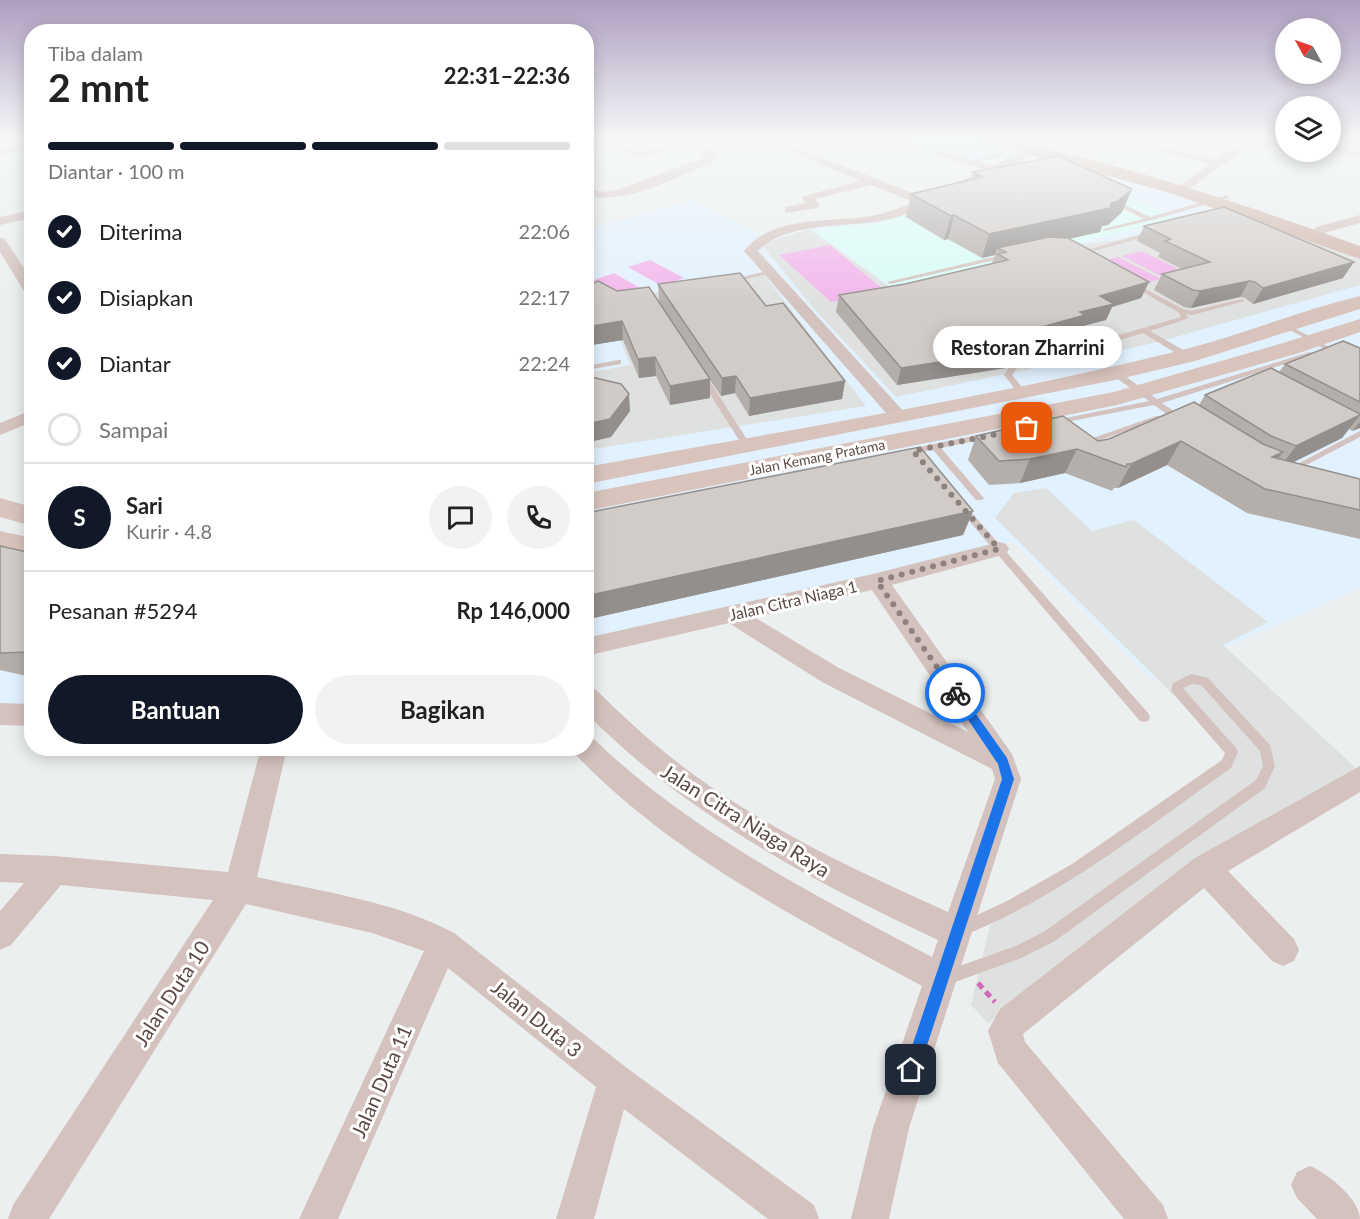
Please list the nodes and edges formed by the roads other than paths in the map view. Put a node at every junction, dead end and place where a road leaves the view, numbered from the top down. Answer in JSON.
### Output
{"nodes":[{"id":1,"x":598,"y":194,"type":"edge"},
{"id":2,"x":608,"y":194,"type":"edge"},
{"id":3,"x":823,"y":194,"type":"edge"},
{"id":4,"x":904,"y":194,"type":"edge"},
{"id":5,"x":940,"y":194,"type":"edge"},
{"id":6,"x":1200,"y":194,"type":"edge"},
{"id":7,"x":601,"y":195,"type":"junction"},
{"id":8,"x":594,"y":197,"type":"edge"},
{"id":9,"x":1109,"y":200,"type":"edge"},
{"id":10,"x":924,"y":202,"type":"junction"},
{"id":11,"x":1228,"y":205,"type":"junction"},
{"id":12,"x":789,"y":210,"type":"dead end"},
{"id":13,"x":24,"y":216,"type":"edge"},
{"id":14,"x":1150,"y":219,"type":"junction"},
{"id":15,"x":1360,"y":219,"type":"edge"},
{"id":16,"x":0,"y":221,"type":"edge"},
{"id":17,"x":1105,"y":229,"type":"edge"},
{"id":18,"x":1320,"y":230,"type":"junction"},
{"id":19,"x":1158,"y":232,"type":"edge"},
{"id":20,"x":0,"y":242,"type":"edge"},
{"id":21,"x":1360,"y":246,"type":"edge"},
{"id":22,"x":1068,"y":250,"type":"edge"},
{"id":23,"x":1360,"y":253,"type":"edge"},
{"id":24,"x":1019,"y":254,"type":"edge"},
{"id":25,"x":24,"y":270,"type":"edge"},
{"id":26,"x":771,"y":272,"type":"junction"},
{"id":27,"x":1122,"y":278,"type":"edge"},
{"id":28,"x":726,"y":281,"type":"edge"},
{"id":29,"x":890,"y":282,"type":"dead end"},
{"id":30,"x":1242,"y":301,"type":"dead end"},
{"id":31,"x":1354,"y":309,"type":"edge"},
{"id":32,"x":1181,"y":310,"type":"junction"},
{"id":33,"x":1360,"y":325,"type":"edge"},
{"id":34,"x":1144,"y":330,"type":"junction"},
{"id":35,"x":1304,"y":341,"type":"junction"},
{"id":36,"x":1187,"y":356,"type":"junction"},
{"id":37,"x":618,"y":362,"type":"dead end"},
{"id":38,"x":594,"y":366,"type":"edge"},
{"id":39,"x":1360,"y":367,"type":"edge"},
{"id":40,"x":699,"y":370,"type":"edge"},
{"id":41,"x":1114,"y":373,"type":"junction"},
{"id":42,"x":1240,"y":377,"type":"junction"},
{"id":43,"x":1091,"y":378,"type":"junction"},
{"id":44,"x":1250,"y":382,"type":"edge"},
{"id":45,"x":1019,"y":393,"type":"junction"},
{"id":46,"x":1149,"y":397,"type":"junction"},
{"id":47,"x":1117,"y":398,"type":"junction"},
{"id":48,"x":1172,"y":414,"type":"junction"},
{"id":49,"x":899,"y":417,"type":"junction"},
{"id":50,"x":1044,"y":418,"type":"junction"},
{"id":51,"x":24,"y":419,"type":"edge"},
{"id":52,"x":1192,"y":426,"type":"edge"},
{"id":53,"x":0,"y":430,"type":"edge"},
{"id":54,"x":1342,"y":431,"type":"edge"},
{"id":55,"x":1064,"y":434,"type":"edge"},
{"id":56,"x":992,"y":435,"type":"edge"},
{"id":57,"x":1356,"y":435,"type":"edge"},
{"id":58,"x":1075,"y":441,"type":"edge"},
{"id":59,"x":747,"y":446,"type":"junction"},
{"id":60,"x":935,"y":447,"type":"junction"},
{"id":61,"x":913,"y":451,"type":"junction"},
{"id":62,"x":902,"y":453,"type":"edge"},
{"id":63,"x":921,"y":460,"type":"edge"},
{"id":64,"x":594,"y":475,"type":"edge"},
{"id":65,"x":1292,"y":479,"type":"edge"},
{"id":66,"x":952,"y":495,"type":"edge"},
{"id":67,"x":979,"y":498,"type":"dead end"},
{"id":68,"x":594,"y":501,"type":"edge"},
{"id":69,"x":0,"y":507,"type":"edge"},
{"id":70,"x":24,"y":514,"type":"edge"},
{"id":71,"x":0,"y":541,"type":"edge"},
{"id":72,"x":24,"y":546,"type":"edge"},
{"id":73,"x":999,"y":549,"type":"junction"},
{"id":74,"x":877,"y":581,"type":"junction"},
{"id":75,"x":732,"y":614,"type":"junction"},
{"id":76,"x":594,"y":645,"type":"edge"},
{"id":77,"x":594,"y":704,"type":"edge"},
{"id":78,"x":0,"y":714,"type":"edge"},
{"id":79,"x":24,"y":715,"type":"edge"},
{"id":80,"x":1144,"y":717,"type":"dead end"},
{"id":81,"x":272,"y":756,"type":"edge"},
{"id":82,"x":593,"y":756,"type":"edge"},
{"id":83,"x":1003,"y":762,"type":"junction"},
{"id":84,"x":1360,"y":778,"type":"edge"},
{"id":85,"x":0,"y":868,"type":"edge"},
{"id":86,"x":1205,"y":868,"type":"junction"},
{"id":87,"x":55,"y":870,"type":"junction"},
{"id":88,"x":239,"y":888,"type":"junction"},
{"id":89,"x":956,"y":932,"type":"junction"},
{"id":90,"x":0,"y":934,"type":"edge"},
{"id":91,"x":443,"y":944,"type":"junction"},
{"id":92,"x":1283,"y":951,"type":"dead end"},
{"id":93,"x":954,"y":975,"type":"junction"},
{"id":94,"x":615,"y":1080,"type":"junction"},
{"id":95,"x":1310,"y":1185,"type":"dead end"},
{"id":96,"x":27,"y":1219,"type":"edge"},
{"id":97,"x":318,"y":1219,"type":"edge"},
{"id":98,"x":575,"y":1219,"type":"edge"},
{"id":99,"x":800,"y":1219,"type":"edge"},
{"id":100,"x":870,"y":1219,"type":"edge"},
{"id":101,"x":1149,"y":1219,"type":"edge"},
{"id":102,"x":1344,"y":1219,"type":"edge"}],
"edges":[{"from":1,"to":7,"type":"street"},
{"from":2,"to":7,"type":"street"},
{"from":3,"to":12,"type":"street"},
{"from":4,"to":10,"type":"street"},
{"from":5,"to":10,"type":"street"},
{"from":6,"to":11,"type":"main road"},
{"from":7,"to":8,"type":"street"},
{"from":9,"to":14,"type":"lane"},
{"from":10,"to":26,"type":"street"},
{"from":11,"to":14,"type":"lane"},
{"from":11,"to":18,"type":"main road"},
{"from":11,"to":23,"type":"main road"},
{"from":13,"to":16,"type":"street"},
{"from":14,"to":17,"type":"lane"},
{"from":15,"to":18,"type":"street"},
{"from":18,"to":21,"type":"main road"},
{"from":19,"to":22,"type":"lane"},
{"from":20,"to":25,"type":"street"},
{"from":24,"to":29,"type":"lane"},
{"from":26,"to":28,"type":"lane"},
{"from":26,"to":49,"type":"street"},
{"from":27,"to":32,"type":"lane"},
{"from":30,"to":32,"type":"lane"},
{"from":31,"to":35,"type":"street","name":"Jalan Kemang Pratama"},
{"from":32,"to":34,"type":"lane"},
{"from":33,"to":35,"type":"street","name":"Jalan Kemang Pratama"},
{"from":34,"to":36,"type":"lane"},
{"from":34,"to":45,"type":"lane"},
{"from":35,"to":36,"type":"street","name":"Jalan Kemang Pratama"},
{"from":35,"to":39,"type":"lane"},
{"from":35,"to":42,"type":"lane"},
{"from":35,"to":46,"type":"street","name":"Jalan Kemang Pratama"},
{"from":36,"to":41,"type":"street","name":"Jalan Kemang Pratama"},
{"from":37,"to":38,"type":"lane"},
{"from":40,"to":59,"type":"lane"},
{"from":41,"to":43,"type":"street","name":"Jalan Kemang Pratama"},
{"from":41,"to":46,"type":"lane"},
{"from":42,"to":44,"type":"lane"},
{"from":42,"to":46,"type":"lane"},
{"from":43,"to":45,"type":"street","name":"Jalan Kemang Pratama"},
{"from":43,"to":47,"type":"street"},
{"from":45,"to":49,"type":"street","name":"Jalan Kemang Pratama"},
{"from":45,"to":50,"type":"street"},
{"from":46,"to":47,"type":"street","name":"Jalan Kemang Pratama"},
{"from":46,"to":48,"type":"lane"},
{"from":46,"to":50,"type":"lane"},
{"from":47,"to":50,"type":"street","name":"Jalan Kemang Pratama"},
{"from":48,"to":52,"type":"lane"},
{"from":48,"to":58,"type":"lane"},
{"from":49,"to":59,"type":"street","name":"Jalan Kemang Pratama"},
{"from":50,"to":55,"type":"lane"},
{"from":50,"to":68,"type":"street","name":"Jalan Kemang Pratama"},
{"from":51,"to":53,"type":"street"},
{"from":54,"to":57,"type":"lane"},
{"from":56,"to":60,"type":"lane"},
{"from":57,"to":65,"type":"lane"},
{"from":59,"to":64,"type":"street","name":"Jalan Kemang Pratama"},
{"from":60,"to":61,"type":"lane"},
{"from":60,"to":67,"type":"lane"},
{"from":61,"to":62,"type":"lane"},
{"from":61,"to":63,"type":"lane"},
{"from":66,"to":73,"type":"lane"},
{"from":69,"to":70,"type":"street"},
{"from":71,"to":72,"type":"street"},
{"from":73,"to":74,"type":"street","name":"Jalan Citra Niaga 1"},
{"from":73,"to":80,"type":"lane"},
{"from":74,"to":75,"type":"street","name":"Jalan Citra Niaga 1"},
{"from":74,"to":83,"type":"street"},
{"from":75,"to":76,"type":"street","name":"Jalan Citra Niaga 1"},
{"from":75,"to":83,"type":"street"},
{"from":77,"to":89,"type":"street","name":"Jalan Citra Niaga Raya"},
{"from":78,"to":79,"type":"street"},
{"from":81,"to":88,"type":"street","name":"Jalan Duta 10"},
{"from":82,"to":93,"type":"street"},
{"from":83,"to":89,"type":"street"},
{"from":84,"to":86,"type":"street"},
{"from":85,"to":87,"type":"street","name":"Jalan Duta 3"},
{"from":86,"to":92,"type":"street"},
{"from":86,"to":101,"type":"street"},
{"from":87,"to":88,"type":"street","name":"Jalan Duta 3"},
{"from":87,"to":90,"type":"street"},
{"from":88,"to":91,"type":"street","name":"Jalan Duta 3"},
{"from":88,"to":96,"type":"street","name":"Jalan Duta 10"},
{"from":89,"to":93,"type":"street"},
{"from":89,"to":93,"type":"lane"},
{"from":91,"to":94,"type":"street","name":"Jalan Duta 3"},
{"from":91,"to":97,"type":"street","name":"Jalan Duta 11"},
{"from":93,"to":100,"type":"street"},
{"from":94,"to":98,"type":"street"},
{"from":94,"to":99,"type":"street","name":"Jalan Duta 3"},
{"from":95,"to":102,"type":"street"}]}
